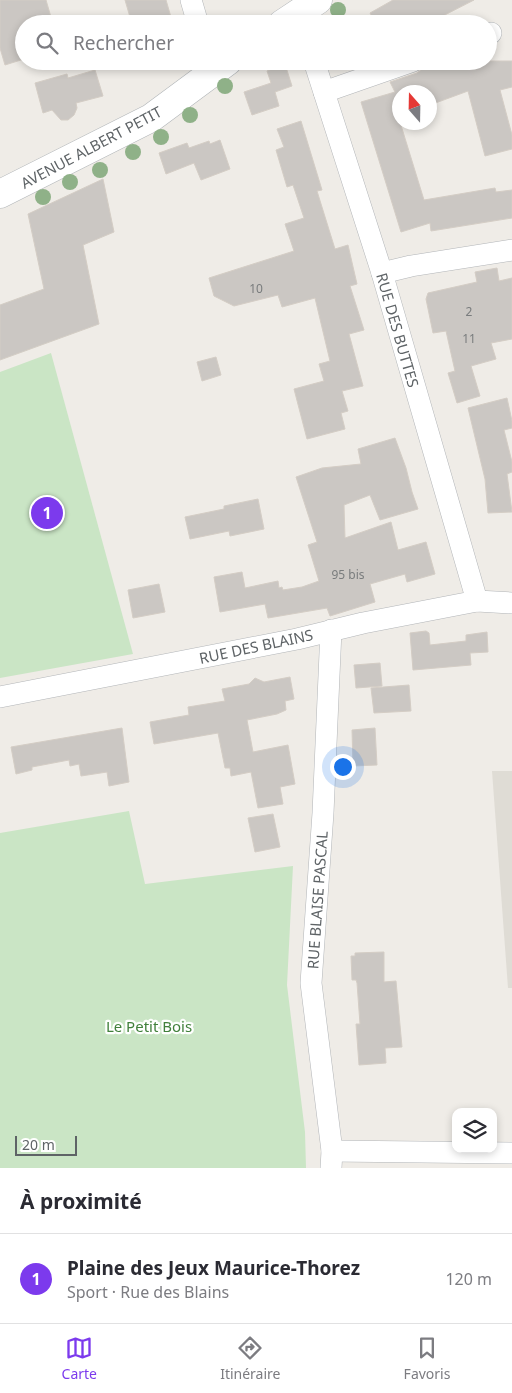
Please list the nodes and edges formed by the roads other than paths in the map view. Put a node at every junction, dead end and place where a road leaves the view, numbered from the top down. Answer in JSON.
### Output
{"nodes":[{"id":1,"x":191,"y":0,"type":"edge"},
{"id":2,"x":318,"y":0,"type":"edge"},
{"id":3,"x":195,"y":15,"type":"edge"},
{"id":4,"x":299,"y":15,"type":"edge"},
{"id":5,"x":212,"y":70,"type":"edge"},
{"id":6,"x":317,"y":70,"type":"edge"},
{"id":7,"x":387,"y":70,"type":"edge"},
{"id":8,"x":324,"y":92,"type":"junction"},
{"id":9,"x":0,"y":194,"type":"edge"},
{"id":10,"x":512,"y":250,"type":"edge"},
{"id":11,"x":382,"y":273,"type":"junction"},
{"id":12,"x":477,"y":600,"type":"junction"},
{"id":13,"x":512,"y":603,"type":"edge"},
{"id":14,"x":331,"y":630,"type":"junction"},
{"id":15,"x":0,"y":697,"type":"edge"},
{"id":16,"x":512,"y":1153,"type":"edge"},
{"id":17,"x":332,"y":1160,"type":"edge"}],
"edges":[{"from":1,"to":3,"type":"street"},
{"from":2,"to":4,"type":"main road"},
{"from":5,"to":9,"type":"main road","name":"AVENUE ALBERT PETIT"},
{"from":6,"to":8,"type":"street","name":"RUE DES BUTTES"},
{"from":7,"to":8,"type":"street"},
{"from":8,"to":11,"type":"street","name":"RUE DES BUTTES"},
{"from":10,"to":11,"type":"street"},
{"from":11,"to":12,"type":"street","name":"RUE DES BUTTES"},
{"from":12,"to":13,"type":"street","name":"RUE DES BLAINS"},
{"from":12,"to":14,"type":"street","name":"RUE DES BLAINS"},
{"from":14,"to":15,"type":"street","name":"RUE DES BLAINS"},
{"from":14,"to":17,"type":"street","name":"RUE BLAISE PASCAL"},
{"from":16,"to":17,"type":"street"}]}
